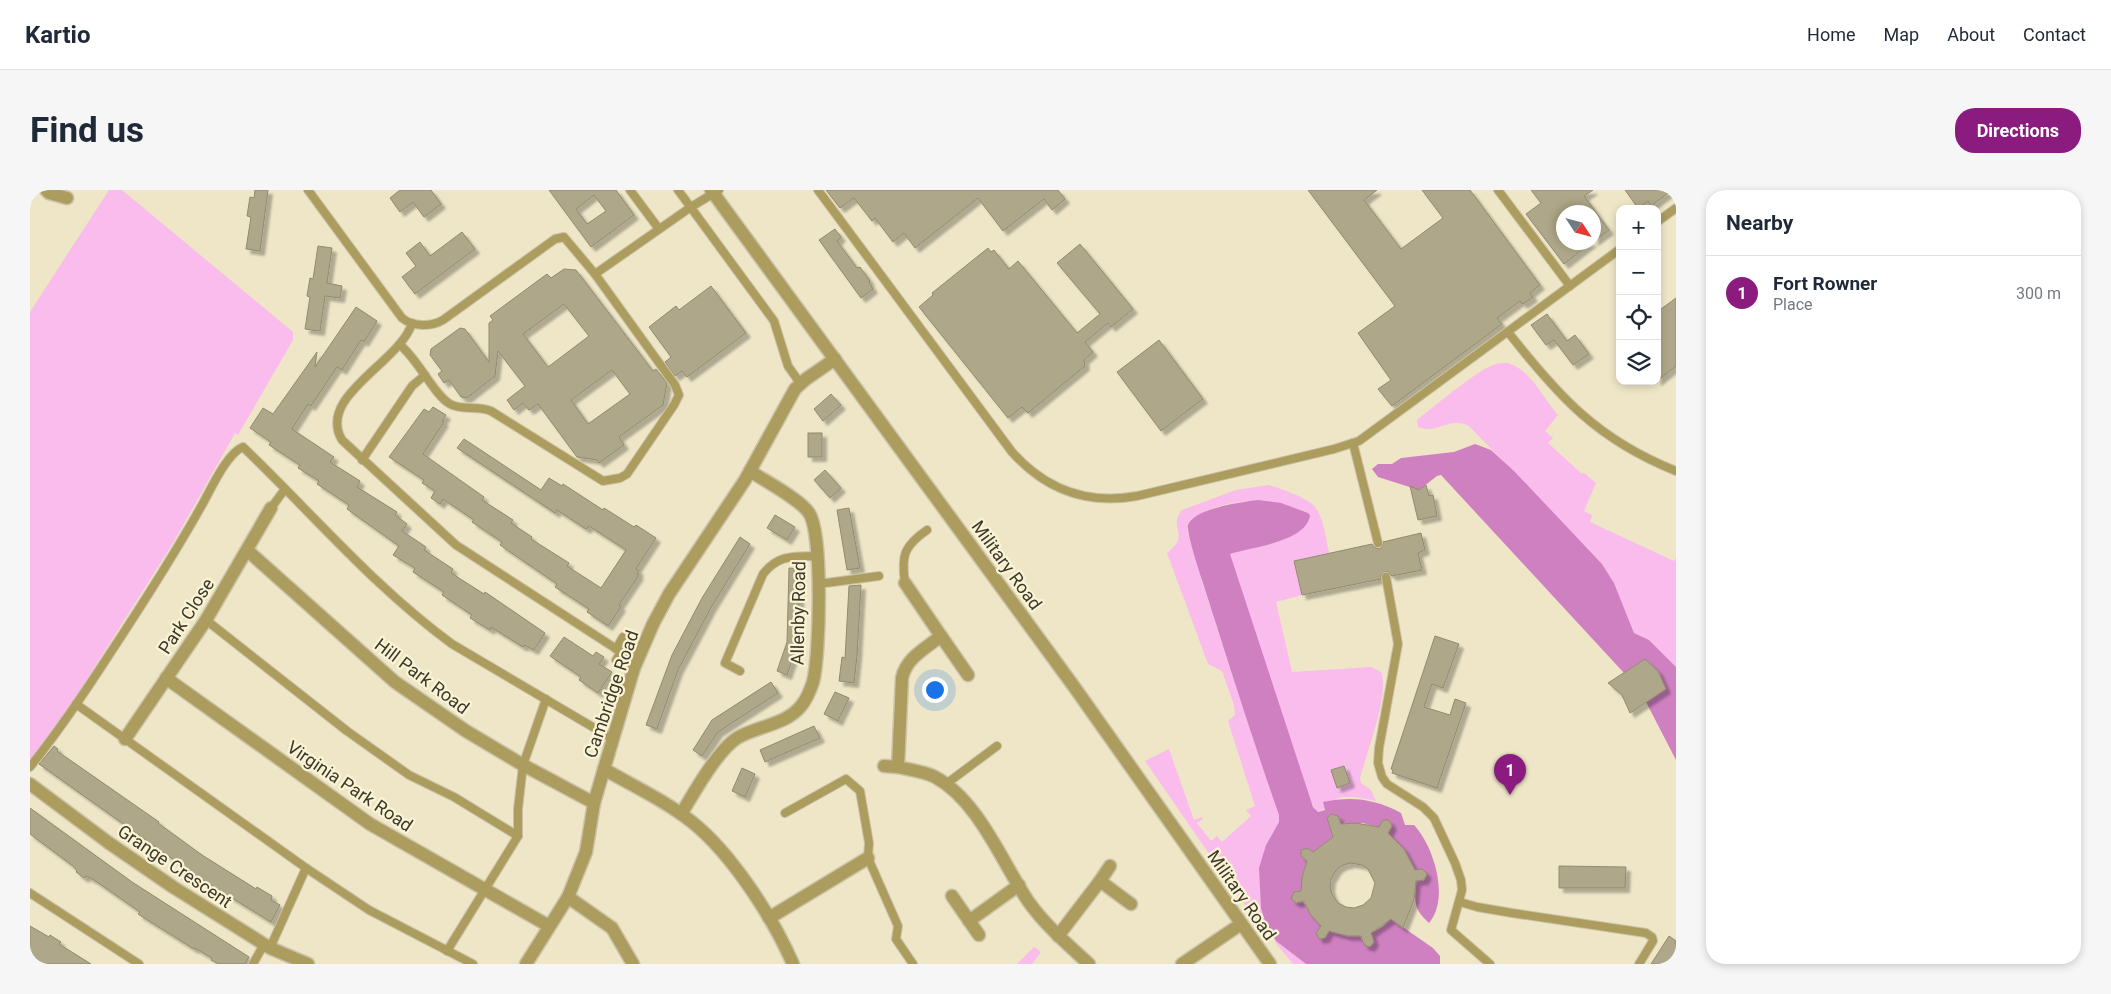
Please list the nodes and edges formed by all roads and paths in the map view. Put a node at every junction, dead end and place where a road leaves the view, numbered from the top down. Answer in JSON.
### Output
{"nodes":[{"id":1,"x":46,"y":190,"type":"edge"},
{"id":2,"x":308,"y":190,"type":"edge"},
{"id":3,"x":630,"y":190,"type":"edge"},
{"id":4,"x":678,"y":190,"type":"edge"},
{"id":5,"x":818,"y":190,"type":"edge"},
{"id":6,"x":1498,"y":190,"type":"edge"},
{"id":7,"x":714,"y":191,"type":"edge"},
{"id":8,"x":67,"y":198,"type":"dead end"},
{"id":9,"x":691,"y":207,"type":"junction"},
{"id":10,"x":1676,"y":208,"type":"edge"},
{"id":11,"x":1661,"y":219,"type":"edge"},
{"id":12,"x":659,"y":229,"type":"junction"},
{"id":13,"x":1619,"y":250,"type":"edge"},
{"id":14,"x":595,"y":274,"type":"junction"},
{"id":15,"x":1570,"y":286,"type":"junction"},
{"id":16,"x":412,"y":323,"type":"junction"},
{"id":17,"x":1508,"y":332,"type":"junction"},
{"id":18,"x":400,"y":345,"type":"junction"},
{"id":19,"x":835,"y":359,"type":"junction"},
{"id":20,"x":425,"y":375,"type":"junction"},
{"id":21,"x":800,"y":384,"type":"junction"},
{"id":22,"x":1353,"y":443,"type":"junction"},
{"id":23,"x":362,"y":460,"type":"junction"},
{"id":24,"x":750,"y":471,"type":"junction"},
{"id":25,"x":1676,"y":471,"type":"edge"},
{"id":26,"x":285,"y":489,"type":"junction"},
{"id":27,"x":271,"y":508,"type":"joint"},
{"id":28,"x":927,"y":530,"type":"dead end"},
{"id":29,"x":1378,"y":543,"type":"dead end"},
{"id":30,"x":248,"y":551,"type":"junction"},
{"id":31,"x":816,"y":556,"type":"junction"},
{"id":32,"x":878,"y":576,"type":"dead end"},
{"id":33,"x":1386,"y":577,"type":"dead end"},
{"id":34,"x":905,"y":583,"type":"joint"},
{"id":35,"x":818,"y":584,"type":"junction"},
{"id":36,"x":206,"y":620,"type":"junction"},
{"id":37,"x":941,"y":636,"type":"junction"},
{"id":38,"x":623,"y":638,"type":"dead end"},
{"id":39,"x":618,"y":650,"type":"junction"},
{"id":40,"x":616,"y":660,"type":"dead end"},
{"id":41,"x":636,"y":662,"type":"junction"},
{"id":42,"x":740,"y":671,"type":"dead end"},
{"id":43,"x":968,"y":675,"type":"dead end"},
{"id":44,"x":166,"y":678,"type":"junction"},
{"id":45,"x":546,"y":699,"type":"junction"},
{"id":46,"x":76,"y":704,"type":"junction"},
{"id":47,"x":125,"y":739,"type":"junction"},
{"id":48,"x":614,"y":739,"type":"junction"},
{"id":49,"x":998,"y":746,"type":"dead end"},
{"id":50,"x":523,"y":765,"type":"junction"},
{"id":51,"x":30,"y":766,"type":"edge"},
{"id":52,"x":884,"y":766,"type":"dead end"},
{"id":53,"x":898,"y":767,"type":"junction"},
{"id":54,"x":604,"y":769,"type":"junction"},
{"id":55,"x":30,"y":784,"type":"edge"},
{"id":56,"x":946,"y":784,"type":"junction"},
{"id":57,"x":594,"y":802,"type":"junction"},
{"id":58,"x":785,"y":813,"type":"dead end"},
{"id":59,"x":680,"y":814,"type":"junction"},
{"id":60,"x":518,"y":836,"type":"junction"},
{"id":61,"x":868,"y":858,"type":"junction"},
{"id":62,"x":1110,"y":866,"type":"dead end"},
{"id":63,"x":306,"y":868,"type":"junction"},
{"id":64,"x":1100,"y":880,"type":"junction"},
{"id":65,"x":1019,"y":885,"type":"junction"},
{"id":66,"x":484,"y":889,"type":"junction"},
{"id":67,"x":30,"y":893,"type":"edge"},
{"id":68,"x":952,"y":896,"type":"dead end"},
{"id":69,"x":568,"y":897,"type":"junction"},
{"id":70,"x":1460,"y":902,"type":"junction"},
{"id":71,"x":1130,"y":904,"type":"dead end"},
{"id":72,"x":769,"y":918,"type":"junction"},
{"id":73,"x":970,"y":921,"type":"junction"},
{"id":74,"x":1241,"y":924,"type":"junction"},
{"id":75,"x":549,"y":926,"type":"junction"},
{"id":76,"x":979,"y":934,"type":"dead end"},
{"id":77,"x":1058,"y":936,"type":"junction"},
{"id":78,"x":267,"y":946,"type":"junction"},
{"id":79,"x":447,"y":951,"type":"junction"},
{"id":80,"x":138,"y":964,"type":"edge"},
{"id":81,"x":253,"y":964,"type":"edge"},
{"id":82,"x":308,"y":964,"type":"edge"},
{"id":83,"x":473,"y":964,"type":"edge"},
{"id":84,"x":526,"y":964,"type":"edge"},
{"id":85,"x":633,"y":964,"type":"edge"},
{"id":86,"x":794,"y":964,"type":"edge"},
{"id":87,"x":913,"y":964,"type":"edge"},
{"id":88,"x":1089,"y":964,"type":"edge"},
{"id":89,"x":1182,"y":964,"type":"edge"},
{"id":90,"x":1270,"y":964,"type":"edge"},
{"id":91,"x":1490,"y":964,"type":"edge"},
{"id":92,"x":1639,"y":964,"type":"edge"}],
"edges":[{"from":1,"to":8,"type":"street"},
{"from":2,"to":16,"type":"lane"},
{"from":3,"to":12,"type":"lane"},
{"from":4,"to":9,"type":"lane"},
{"from":5,"to":22,"type":"lane"},
{"from":6,"to":15,"type":"lane"},
{"from":7,"to":9,"type":"lane"},
{"from":7,"to":19,"type":"street","name":"Military Road"},
{"from":9,"to":12,"type":"lane"},
{"from":9,"to":21,"type":"lane"},
{"from":10,"to":11,"type":"lane"},
{"from":12,"to":14,"type":"lane"},
{"from":13,"to":15,"type":"lane"},
{"from":14,"to":16,"type":"lane"},
{"from":14,"to":20,"type":"lane"},
{"from":15,"to":17,"type":"lane"},
{"from":16,"to":18,"type":"lane"},
{"from":17,"to":22,"type":"lane"},
{"from":17,"to":25,"type":"lane"},
{"from":18,"to":20,"type":"lane"},
{"from":18,"to":23,"type":"lane"},
{"from":19,"to":21,"type":"street","name":"Cambridge Road"},
{"from":19,"to":74,"type":"street","name":"Military Road"},
{"from":20,"to":23,"type":"lane"},
{"from":21,"to":24,"type":"street","name":"Cambridge Road"},
{"from":22,"to":29,"type":"lane"},
{"from":23,"to":39,"type":"lane"},
{"from":24,"to":31,"type":"street","name":"Allenby Road"},
{"from":24,"to":41,"type":"street","name":"Cambridge Road"},
{"from":26,"to":27,"type":"lane"},
{"from":26,"to":45,"type":"lane"},
{"from":26,"to":46,"type":"lane"},
{"from":27,"to":30,"type":"street","name":"Park Close"},
{"from":28,"to":34,"type":"lane"},
{"from":30,"to":36,"type":"street","name":"Park Close"},
{"from":30,"to":50,"type":"street","name":"Hill Park Road"},
{"from":31,"to":35,"type":"street","name":"Allenby Road"},
{"from":31,"to":42,"type":"lane"},
{"from":32,"to":35,"type":"lane"},
{"from":33,"to":70,"type":"lane"},
{"from":34,"to":37,"type":"street"},
{"from":35,"to":59,"type":"street","name":"Allenby Road"},
{"from":36,"to":44,"type":"street","name":"Park Close"},
{"from":36,"to":60,"type":"lane"},
{"from":37,"to":43,"type":"street"},
{"from":37,"to":53,"type":"street"},
{"from":38,"to":39,"type":"lane"},
{"from":39,"to":40,"type":"lane"},
{"from":39,"to":41,"type":"lane"},
{"from":41,"to":48,"type":"street","name":"Cambridge Road"},
{"from":44,"to":47,"type":"street","name":"Park Close"},
{"from":44,"to":66,"type":"street","name":"Virginia Park Road"},
{"from":45,"to":48,"type":"lane"},
{"from":45,"to":50,"type":"lane"},
{"from":46,"to":47,"type":"lane"},
{"from":46,"to":51,"type":"lane"},
{"from":47,"to":63,"type":"lane"},
{"from":48,"to":54,"type":"street","name":"Cambridge Road"},
{"from":49,"to":56,"type":"lane"},
{"from":50,"to":57,"type":"street","name":"Hill Park Road"},
{"from":50,"to":60,"type":"lane"},
{"from":52,"to":53,"type":"street"},
{"from":53,"to":56,"type":"street"},
{"from":54,"to":57,"type":"street","name":"Cambridge Road"},
{"from":54,"to":59,"type":"street"},
{"from":55,"to":78,"type":"street","name":"Grange Crescent"},
{"from":56,"to":65,"type":"street"},
{"from":57,"to":69,"type":"street","name":"Cambridge Road"},
{"from":58,"to":61,"type":"lane"},
{"from":59,"to":72,"type":"street"},
{"from":60,"to":66,"type":"lane"},
{"from":61,"to":72,"type":"street"},
{"from":61,"to":87,"type":"lane"},
{"from":62,"to":64,"type":"street"},
{"from":63,"to":78,"type":"lane"},
{"from":63,"to":79,"type":"lane"},
{"from":64,"to":71,"type":"street"},
{"from":64,"to":77,"type":"street"},
{"from":65,"to":73,"type":"street"},
{"from":65,"to":77,"type":"street"},
{"from":66,"to":75,"type":"street","name":"Virginia Park Road"},
{"from":66,"to":79,"type":"lane"},
{"from":67,"to":80,"type":"lane"},
{"from":68,"to":73,"type":"street"},
{"from":69,"to":75,"type":"street","name":"Cambridge Road"},
{"from":69,"to":85,"type":"street"},
{"from":70,"to":91,"type":"lane"},
{"from":70,"to":92,"type":"lane"},
{"from":72,"to":86,"type":"street"},
{"from":73,"to":76,"type":"street"},
{"from":74,"to":89,"type":"street"},
{"from":74,"to":90,"type":"street","name":"Military Road"},
{"from":75,"to":84,"type":"street","name":"Cambridge Road"},
{"from":77,"to":88,"type":"street"},
{"from":78,"to":81,"type":"lane"},
{"from":78,"to":82,"type":"street","name":"Grange Crescent"},
{"from":79,"to":83,"type":"lane"}]}
